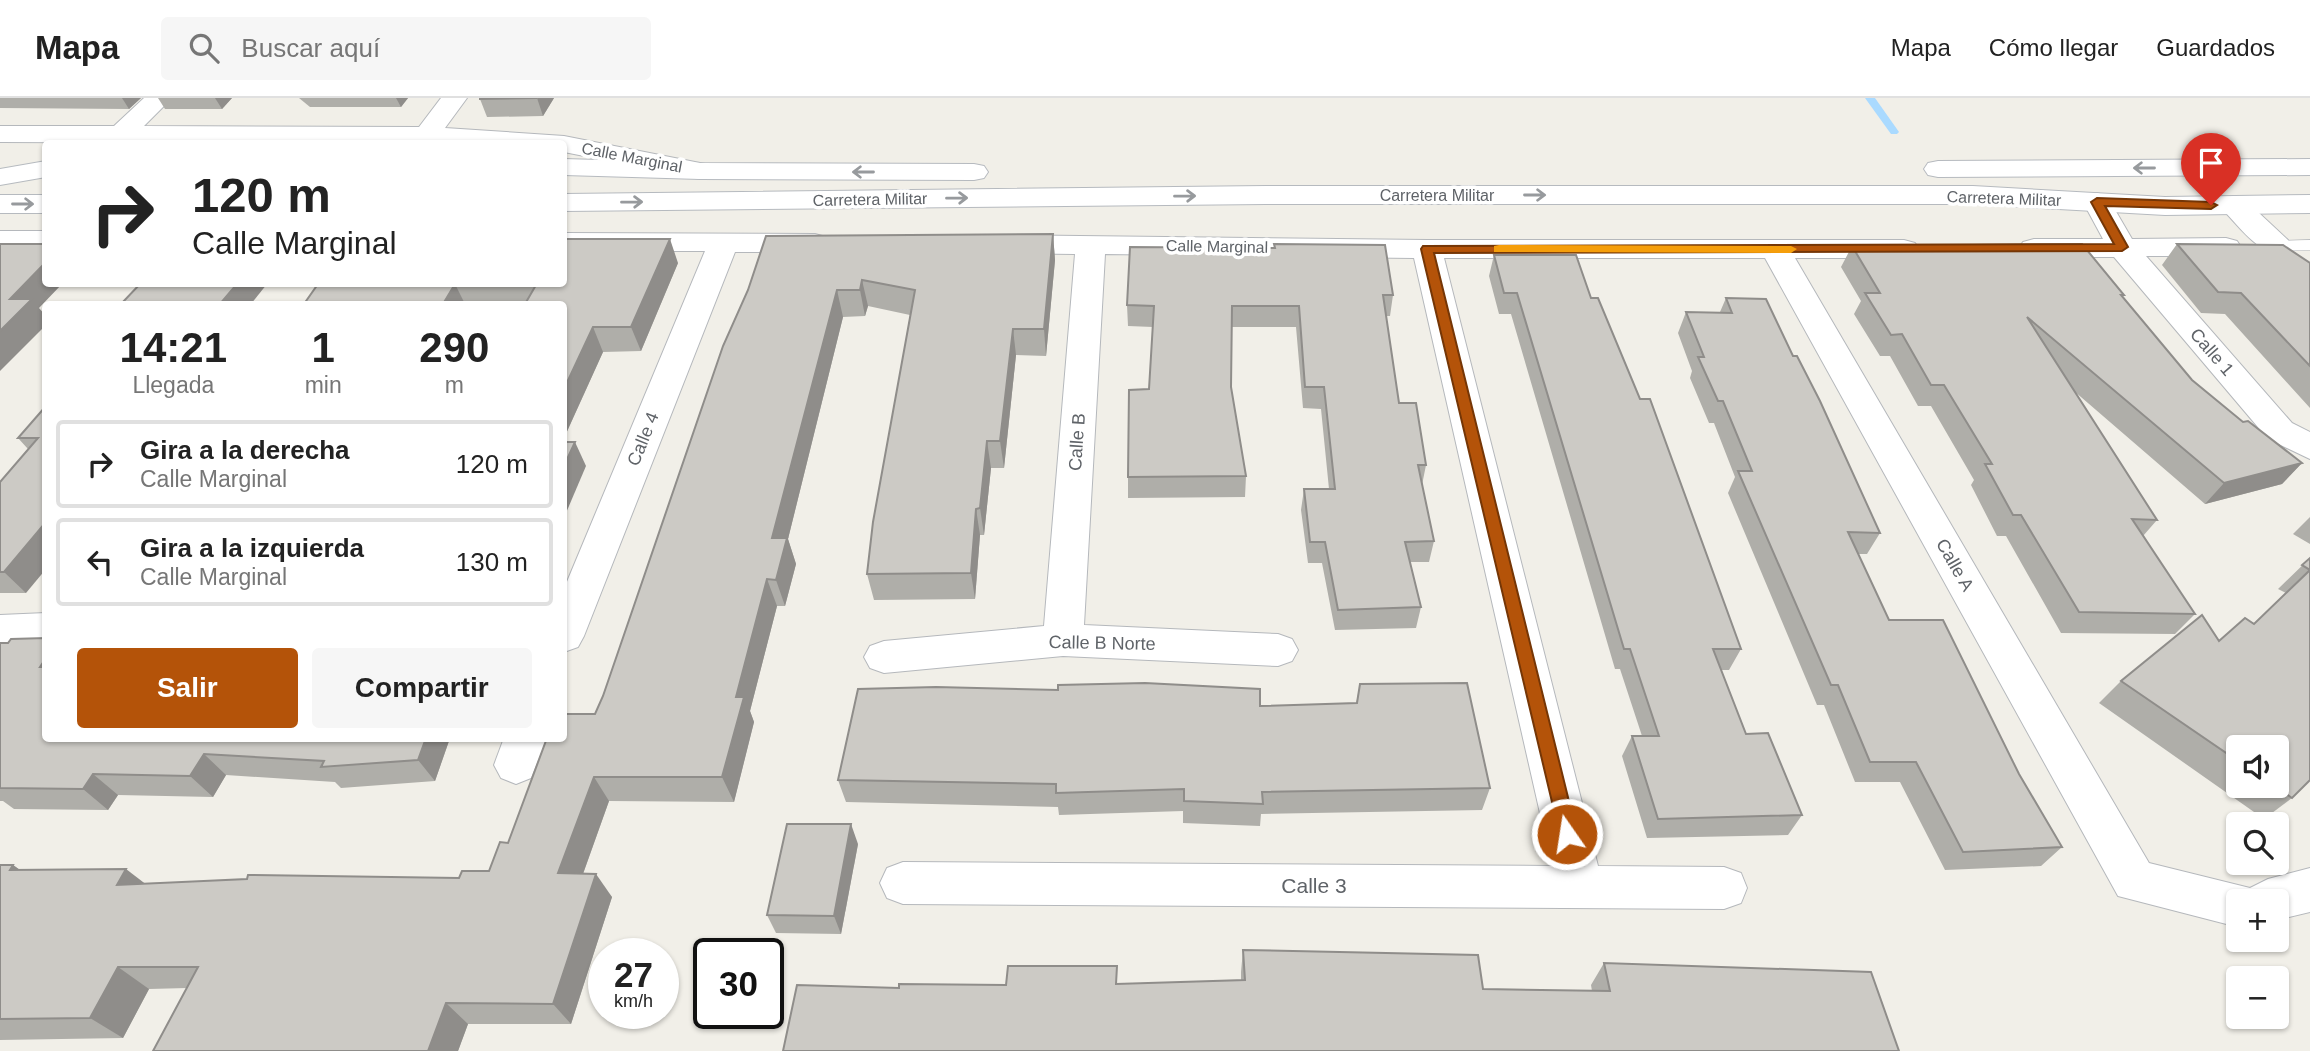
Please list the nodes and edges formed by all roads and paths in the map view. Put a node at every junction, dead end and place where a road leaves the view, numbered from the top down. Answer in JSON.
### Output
{"nodes":[{"id":1,"x":159,"y":98,"type":"edge"},
{"id":2,"x":454,"y":98,"type":"edge"},
{"id":3,"x":0,"y":134,"type":"edge"},
{"id":4,"x":121,"y":134,"type":"junction"},
{"id":5,"x":427,"y":135,"type":"junction"},
{"id":6,"x":497,"y":140,"type":"edge"},
{"id":7,"x":567,"y":145,"type":"edge"},
{"id":8,"x":0,"y":157,"type":"edge"},
{"id":9,"x":42,"y":157,"type":"edge"},
{"id":10,"x":567,"y":167,"type":"edge"},
{"id":11,"x":2310,"y":167,"type":"edge"},
{"id":12,"x":42,"y":170,"type":"edge"},
{"id":13,"x":700,"y":171,"type":"junction"},
{"id":14,"x":0,"y":177,"type":"edge"},
{"id":15,"x":2097,"y":202,"type":"junction"},
{"id":16,"x":567,"y":203,"type":"edge"},
{"id":17,"x":0,"y":204,"type":"edge"},
{"id":18,"x":42,"y":204,"type":"edge"},
{"id":19,"x":2310,"y":204,"type":"edge"},
{"id":20,"x":2234,"y":205,"type":"junction"},
{"id":21,"x":0,"y":240,"type":"edge"},
{"id":22,"x":42,"y":240,"type":"edge"},
{"id":23,"x":567,"y":242,"type":"edge"},
{"id":24,"x":723,"y":243,"type":"junction"},
{"id":25,"x":846,"y":243,"type":"edge"},
{"id":26,"x":968,"y":244,"type":"edge"},
{"id":27,"x":1091,"y":245,"type":"junction"},
{"id":28,"x":2310,"y":245,"type":"edge"},
{"id":29,"x":2277,"y":246,"type":"junction"},
{"id":30,"x":2122,"y":247,"type":"junction"},
{"id":31,"x":1928,"y":248,"type":"edge"},
{"id":32,"x":2011,"y":248,"type":"edge"},
{"id":33,"x":1427,"y":249,"type":"junction"},
{"id":34,"x":1775,"y":249,"type":"junction"},
{"id":35,"x":2310,"y":447,"type":"edge"},
{"id":36,"x":42,"y":629,"type":"edge"},
{"id":37,"x":567,"y":629,"type":"edge"},
{"id":38,"x":0,"y":631,"type":"edge"},
{"id":39,"x":1063,"y":640,"type":"junction"},
{"id":40,"x":1279,"y":650,"type":"dead end"},
{"id":41,"x":884,"y":657,"type":"dead end"},
{"id":42,"x":904,"y":883,"type":"dead end"},
{"id":43,"x":1580,"y":887,"type":"junction"},
{"id":44,"x":1724,"y":888,"type":"dead end"},
{"id":45,"x":2310,"y":890,"type":"edge"},
{"id":46,"x":2289,"y":896,"type":"edge"},
{"id":47,"x":2226,"y":902,"type":"edge"}],
"edges":[{"from":1,"to":4,"type":"street"},
{"from":2,"to":5,"type":"street"},
{"from":3,"to":4,"type":"street"},
{"from":4,"to":5,"type":"street"},
{"from":5,"to":6,"type":"street"},
{"from":7,"to":13,"type":"street","name":"Calle Marginal"},
{"from":8,"to":9,"type":"street"},
{"from":10,"to":13,"type":"street","name":"Carretera Militar"},
{"from":11,"to":13,"type":"street","name":"Carretera Militar","one_way":true},
{"from":12,"to":14,"type":"street"},
{"from":16,"to":15,"type":"street","name":"Carretera Militar","one_way":true},
{"from":15,"to":20,"type":"street","name":"Carretera Militar"},
{"from":15,"to":30,"type":"street"},
{"from":17,"to":18,"type":"street","one_way":true},
{"from":19,"to":20,"type":"street","name":"Carretera Militar"},
{"from":20,"to":29,"type":"street"},
{"from":21,"to":22,"type":"street"},
{"from":23,"to":24,"type":"street"},
{"from":24,"to":25,"type":"street"},
{"from":24,"to":37,"type":"street","name":"Calle 4"},
{"from":26,"to":27,"type":"street","name":"Calle Marginal"},
{"from":27,"to":33,"type":"street","name":"Calle Marginal"},
{"from":27,"to":39,"type":"street","name":"Calle B"},
{"from":28,"to":29,"type":"lane"},
{"from":29,"to":30,"type":"street"},
{"from":30,"to":32,"type":"street"},
{"from":30,"to":35,"type":"street","name":"Calle 1"},
{"from":31,"to":34,"type":"street","name":"Calle Marginal"},
{"from":33,"to":34,"type":"street","name":"Calle Marginal"},
{"from":33,"to":43,"type":"street"},
{"from":34,"to":47,"type":"street","name":"Calle A"},
{"from":36,"to":38,"type":"street"},
{"from":39,"to":40,"type":"street","name":"Calle B Norte"},
{"from":39,"to":41,"type":"street","name":"Calle B Norte"},
{"from":42,"to":43,"type":"street","name":"Calle 3"},
{"from":43,"to":44,"type":"street","name":"Calle 3"},
{"from":45,"to":46,"type":"street"}]}
